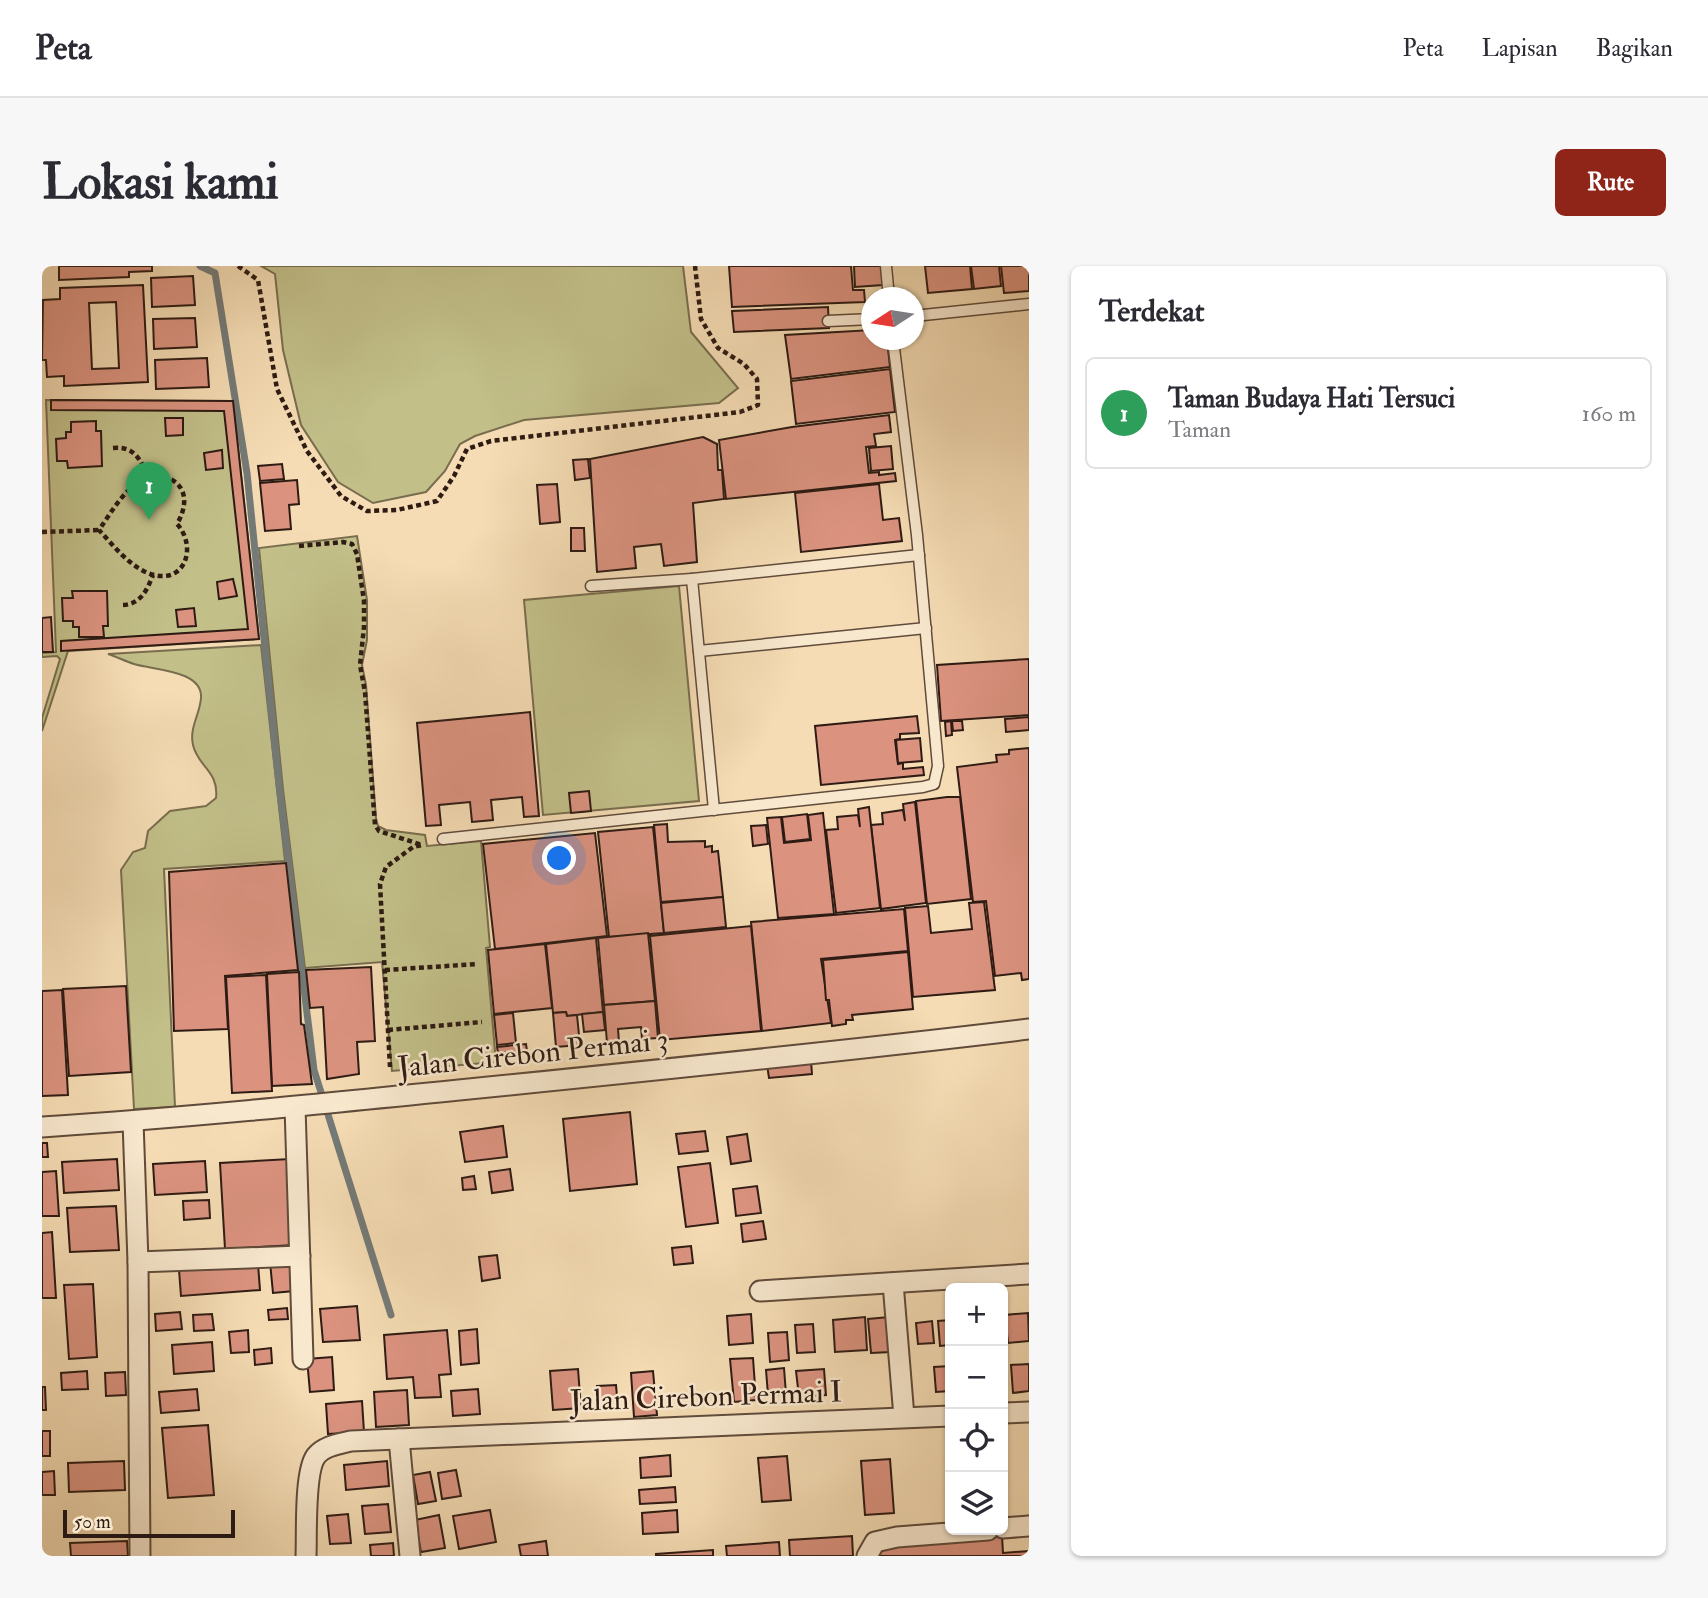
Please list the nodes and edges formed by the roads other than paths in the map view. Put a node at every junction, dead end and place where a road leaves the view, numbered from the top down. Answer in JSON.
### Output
{"nodes":[{"id":1,"x":886,"y":266,"type":"edge"},
{"id":2,"x":888,"y":287,"type":"edge"},
{"id":3,"x":1029,"y":304,"type":"edge"},
{"id":4,"x":924,"y":315,"type":"edge"},
{"id":5,"x":861,"y":319,"type":"edge"},
{"id":6,"x":828,"y":321,"type":"dead end"},
{"id":7,"x":894,"y":350,"type":"edge"},
{"id":8,"x":919,"y":555,"type":"junction"},
{"id":9,"x":692,"y":579,"type":"junction"},
{"id":10,"x":591,"y":586,"type":"dead end"},
{"id":11,"x":926,"y":628,"type":"junction"},
{"id":12,"x":699,"y":651,"type":"junction"},
{"id":13,"x":714,"y":810,"type":"junction"},
{"id":14,"x":443,"y":839,"type":"road end"},
{"id":15,"x":1029,"y":1029,"type":"edge"},
{"id":16,"x":295,"y":1107,"type":"junction"},
{"id":17,"x":133,"y":1121,"type":"junction"},
{"id":18,"x":42,"y":1127,"type":"edge"},
{"id":19,"x":300,"y":1256,"type":"junction"},
{"id":20,"x":138,"y":1262,"type":"junction"},
{"id":21,"x":1029,"y":1274,"type":"edge"},
{"id":22,"x":893,"y":1283,"type":"junction"},
{"id":23,"x":760,"y":1291,"type":"dead end"},
{"id":24,"x":303,"y":1359,"type":"dead end"},
{"id":25,"x":1029,"y":1412,"type":"edge"},
{"id":26,"x":1008,"y":1413,"type":"edge"},
{"id":27,"x":945,"y":1416,"type":"edge"},
{"id":28,"x":904,"y":1418,"type":"junction"},
{"id":29,"x":399,"y":1439,"type":"junction"},
{"id":30,"x":1029,"y":1526,"type":"edge"},
{"id":31,"x":1008,"y":1528,"type":"edge"},
{"id":32,"x":945,"y":1534,"type":"edge"},
{"id":33,"x":140,"y":1556,"type":"edge"},
{"id":34,"x":306,"y":1556,"type":"edge"},
{"id":35,"x":410,"y":1556,"type":"edge"},
{"id":36,"x":867,"y":1556,"type":"edge"}],
"edges":[{"from":1,"to":2,"type":"lane"},
{"from":3,"to":4,"type":"lane"},
{"from":5,"to":6,"type":"lane"},
{"from":7,"to":8,"type":"lane"},
{"from":8,"to":9,"type":"lane"},
{"from":8,"to":11,"type":"lane"},
{"from":9,"to":10,"type":"lane"},
{"from":9,"to":12,"type":"lane"},
{"from":11,"to":12,"type":"lane"},
{"from":11,"to":13,"type":"lane"},
{"from":12,"to":13,"type":"lane"},
{"from":13,"to":14,"type":"lane"},
{"from":15,"to":16,"type":"street","name":"Jalan Cirebon Permai 3"},
{"from":16,"to":17,"type":"street","name":"Jalan Cirebon Permai 3"},
{"from":16,"to":19,"type":"street"},
{"from":17,"to":18,"type":"street","name":"Jalan Cirebon Permai 3"},
{"from":17,"to":20,"type":"street"},
{"from":19,"to":20,"type":"street"},
{"from":19,"to":24,"type":"street"},
{"from":20,"to":33,"type":"street"},
{"from":21,"to":22,"type":"street"},
{"from":22,"to":23,"type":"street"},
{"from":22,"to":28,"type":"street"},
{"from":25,"to":26,"type":"street"},
{"from":27,"to":28,"type":"street","name":"Jalan Cirebon Permai I"},
{"from":28,"to":29,"type":"street","name":"Jalan Cirebon Permai I"},
{"from":29,"to":34,"type":"street","name":"Jalan Cirebon Permai I"},
{"from":29,"to":35,"type":"street"},
{"from":30,"to":31,"type":"street"},
{"from":32,"to":36,"type":"street"}]}
